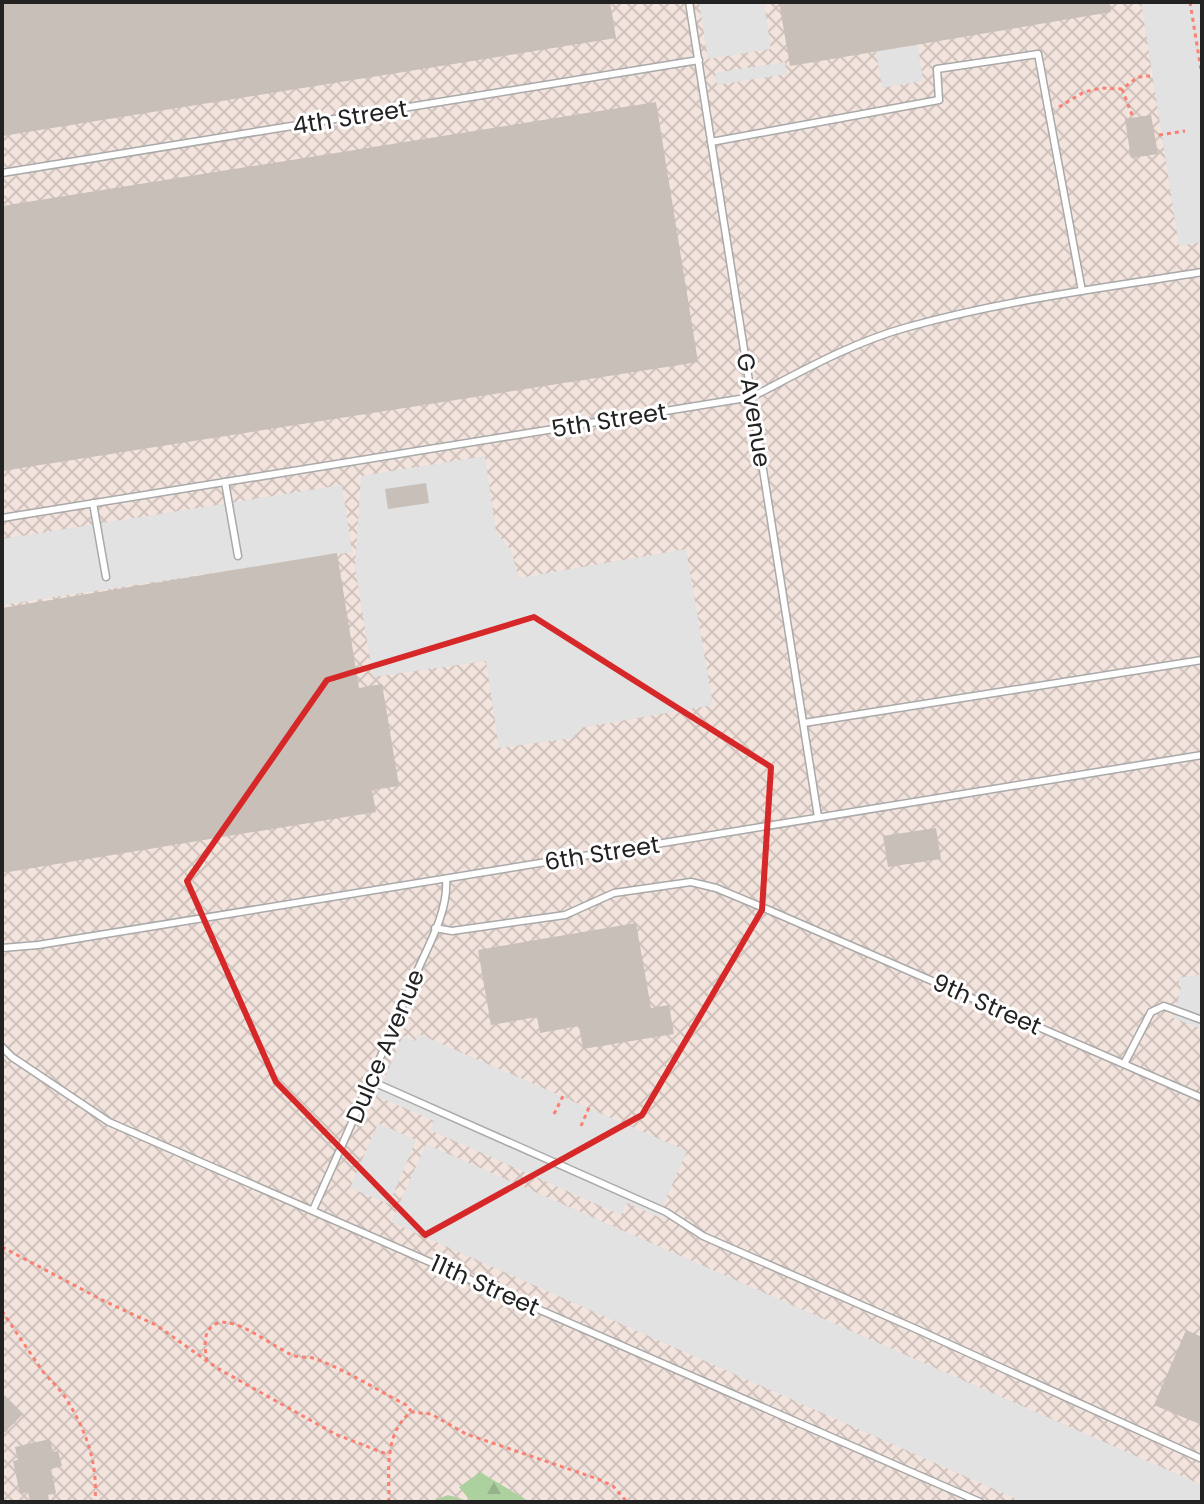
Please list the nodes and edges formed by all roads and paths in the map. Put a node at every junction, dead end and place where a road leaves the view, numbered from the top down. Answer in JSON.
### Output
{"nodes":[{"id":1,"x":689,"y":2,"type":"edge"},
{"id":2,"x":1190,"y":2,"type":"edge"},
{"id":3,"x":699,"y":60,"type":"junction"},
{"id":4,"x":1150,"y":76,"type":"dead end"},
{"id":5,"x":1202,"y":76,"type":"edge"},
{"id":6,"x":1122,"y":89,"type":"junction"},
{"id":7,"x":1059,"y":107,"type":"dead end"},
{"id":8,"x":1132,"y":115,"type":"dead end"},
{"id":9,"x":1185,"y":131,"type":"dead end"},
{"id":10,"x":1159,"y":135,"type":"dead end"},
{"id":11,"x":711,"y":142,"type":"junction"},
{"id":12,"x":2,"y":173,"type":"edge"},
{"id":13,"x":1202,"y":272,"type":"edge"},
{"id":14,"x":1082,"y":291,"type":"junction"},
{"id":15,"x":752,"y":397,"type":"junction"},
{"id":16,"x":225,"y":482,"type":"junction"},
{"id":17,"x":93,"y":503,"type":"junction"},
{"id":18,"x":2,"y":518,"type":"edge"},
{"id":19,"x":238,"y":556,"type":"dead end"},
{"id":20,"x":106,"y":577,"type":"dead end"},
{"id":21,"x":1202,"y":660,"type":"edge"},
{"id":22,"x":804,"y":723,"type":"junction"},
{"id":23,"x":1202,"y":755,"type":"edge"},
{"id":24,"x":818,"y":817,"type":"junction"},
{"id":25,"x":446,"y":879,"type":"junction"},
{"id":26,"x":435,"y":928,"type":"junction"},
{"id":27,"x":2,"y":948,"type":"edge"},
{"id":28,"x":1202,"y":1020,"type":"edge"},
{"id":29,"x":2,"y":1047,"type":"edge"},
{"id":30,"x":1124,"y":1064,"type":"junction"},
{"id":31,"x":371,"y":1081,"type":"junction"},
{"id":32,"x":564,"y":1094,"type":"dead end"},
{"id":33,"x":1202,"y":1098,"type":"edge"},
{"id":34,"x":590,"y":1105,"type":"dead end"},
{"id":35,"x":554,"y":1114,"type":"dead end"},
{"id":36,"x":581,"y":1126,"type":"dead end"},
{"id":37,"x":313,"y":1210,"type":"junction"},
{"id":38,"x":2,"y":1247,"type":"edge"},
{"id":39,"x":2,"y":1311,"type":"edge"},
{"id":40,"x":207,"y":1361,"type":"junction"},
{"id":41,"x":411,"y":1412,"type":"junction"},
{"id":42,"x":389,"y":1455,"type":"junction"},
{"id":43,"x":1202,"y":1459,"type":"edge"},
{"id":44,"x":95,"y":1502,"type":"edge"},
{"id":45,"x":389,"y":1502,"type":"edge"},
{"id":46,"x":627,"y":1502,"type":"edge"},
{"id":47,"x":980,"y":1502,"type":"edge"}],
"edges":[{"from":1,"to":3,"type":"lane","name":"G Avenue"},
{"from":2,"to":5,"type":"path"},
{"from":3,"to":11,"type":"lane","name":"G Avenue"},
{"from":3,"to":12,"type":"lane","name":"4th Street"},
{"from":4,"to":6,"type":"path"},
{"from":6,"to":7,"type":"path"},
{"from":6,"to":8,"type":"path"},
{"from":9,"to":10,"type":"path"},
{"from":11,"to":14,"type":"lane"},
{"from":11,"to":15,"type":"lane","name":"G Avenue"},
{"from":13,"to":14,"type":"lane","name":"5th Street"},
{"from":14,"to":15,"type":"lane","name":"5th Street"},
{"from":15,"to":16,"type":"lane","name":"5th Street"},
{"from":15,"to":22,"type":"lane","name":"G Avenue"},
{"from":16,"to":17,"type":"lane","name":"5th Street"},
{"from":16,"to":19,"type":"lane"},
{"from":17,"to":18,"type":"lane","name":"5th Street"},
{"from":17,"to":20,"type":"lane"},
{"from":21,"to":22,"type":"lane"},
{"from":22,"to":24,"type":"lane","name":"G Avenue"},
{"from":23,"to":24,"type":"lane","name":"6th Street"},
{"from":24,"to":25,"type":"lane","name":"6th Street"},
{"from":25,"to":26,"type":"lane","name":"Dulce Avenue"},
{"from":25,"to":27,"type":"lane","name":"6th Street"},
{"from":26,"to":30,"type":"lane","name":"9th Street"},
{"from":26,"to":31,"type":"lane","name":"Dulce Avenue"},
{"from":28,"to":30,"type":"lane"},
{"from":29,"to":37,"type":"lane","name":"11th Street"},
{"from":30,"to":33,"type":"lane","name":"9th Street"},
{"from":31,"to":37,"type":"lane","name":"Dulce Avenue"},
{"from":31,"to":43,"type":"lane"},
{"from":32,"to":35,"type":"path"},
{"from":34,"to":36,"type":"path"},
{"from":37,"to":47,"type":"lane","name":"11th Street"},
{"from":38,"to":40,"type":"path"},
{"from":39,"to":44,"type":"path"},
{"from":40,"to":41,"type":"path"},
{"from":40,"to":42,"type":"path"},
{"from":41,"to":42,"type":"path"},
{"from":41,"to":46,"type":"path"},
{"from":42,"to":45,"type":"path"}]}
